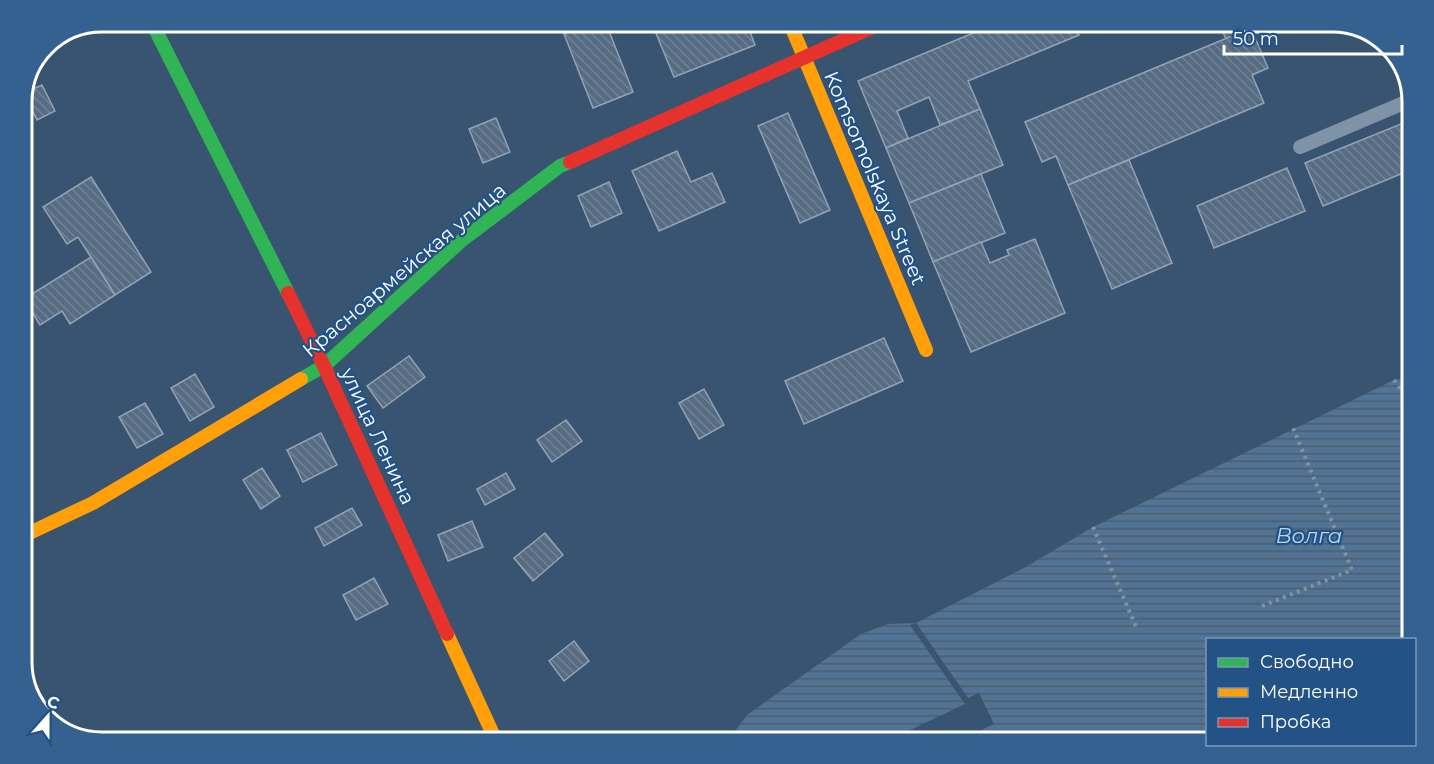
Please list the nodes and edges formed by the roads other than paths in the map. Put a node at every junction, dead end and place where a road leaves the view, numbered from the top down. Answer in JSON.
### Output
{"nodes":[{"id":1,"x":157,"y":32,"type":"edge"},
{"id":2,"x":793,"y":32,"type":"edge"},
{"id":3,"x":860,"y":32,"type":"edge"},
{"id":4,"x":803,"y":56,"type":"junction"},
{"id":5,"x":1402,"y":104,"type":"edge"},
{"id":6,"x":1300,"y":147,"type":"dead end"},
{"id":7,"x":926,"y":350,"type":"dead end"},
{"id":8,"x":324,"y":366,"type":"junction"},
{"id":9,"x":32,"y":532,"type":"edge"},
{"id":10,"x":492,"y":732,"type":"edge"}],
"edges":[{"from":1,"to":8,"type":"street","name":"улица Ленина"},
{"from":2,"to":4,"type":"street","name":"Komsomolskaya Street"},
{"from":3,"to":4,"type":"street","name":"Красноармейская улица"},
{"from":4,"to":7,"type":"street","name":"Komsomolskaya Street"},
{"from":4,"to":8,"type":"street","name":"Красноармейская улица"},
{"from":5,"to":6,"type":"lane"},
{"from":8,"to":9,"type":"street","name":"Красноармейская улица"},
{"from":8,"to":10,"type":"street","name":"улица Ленина"}]}
